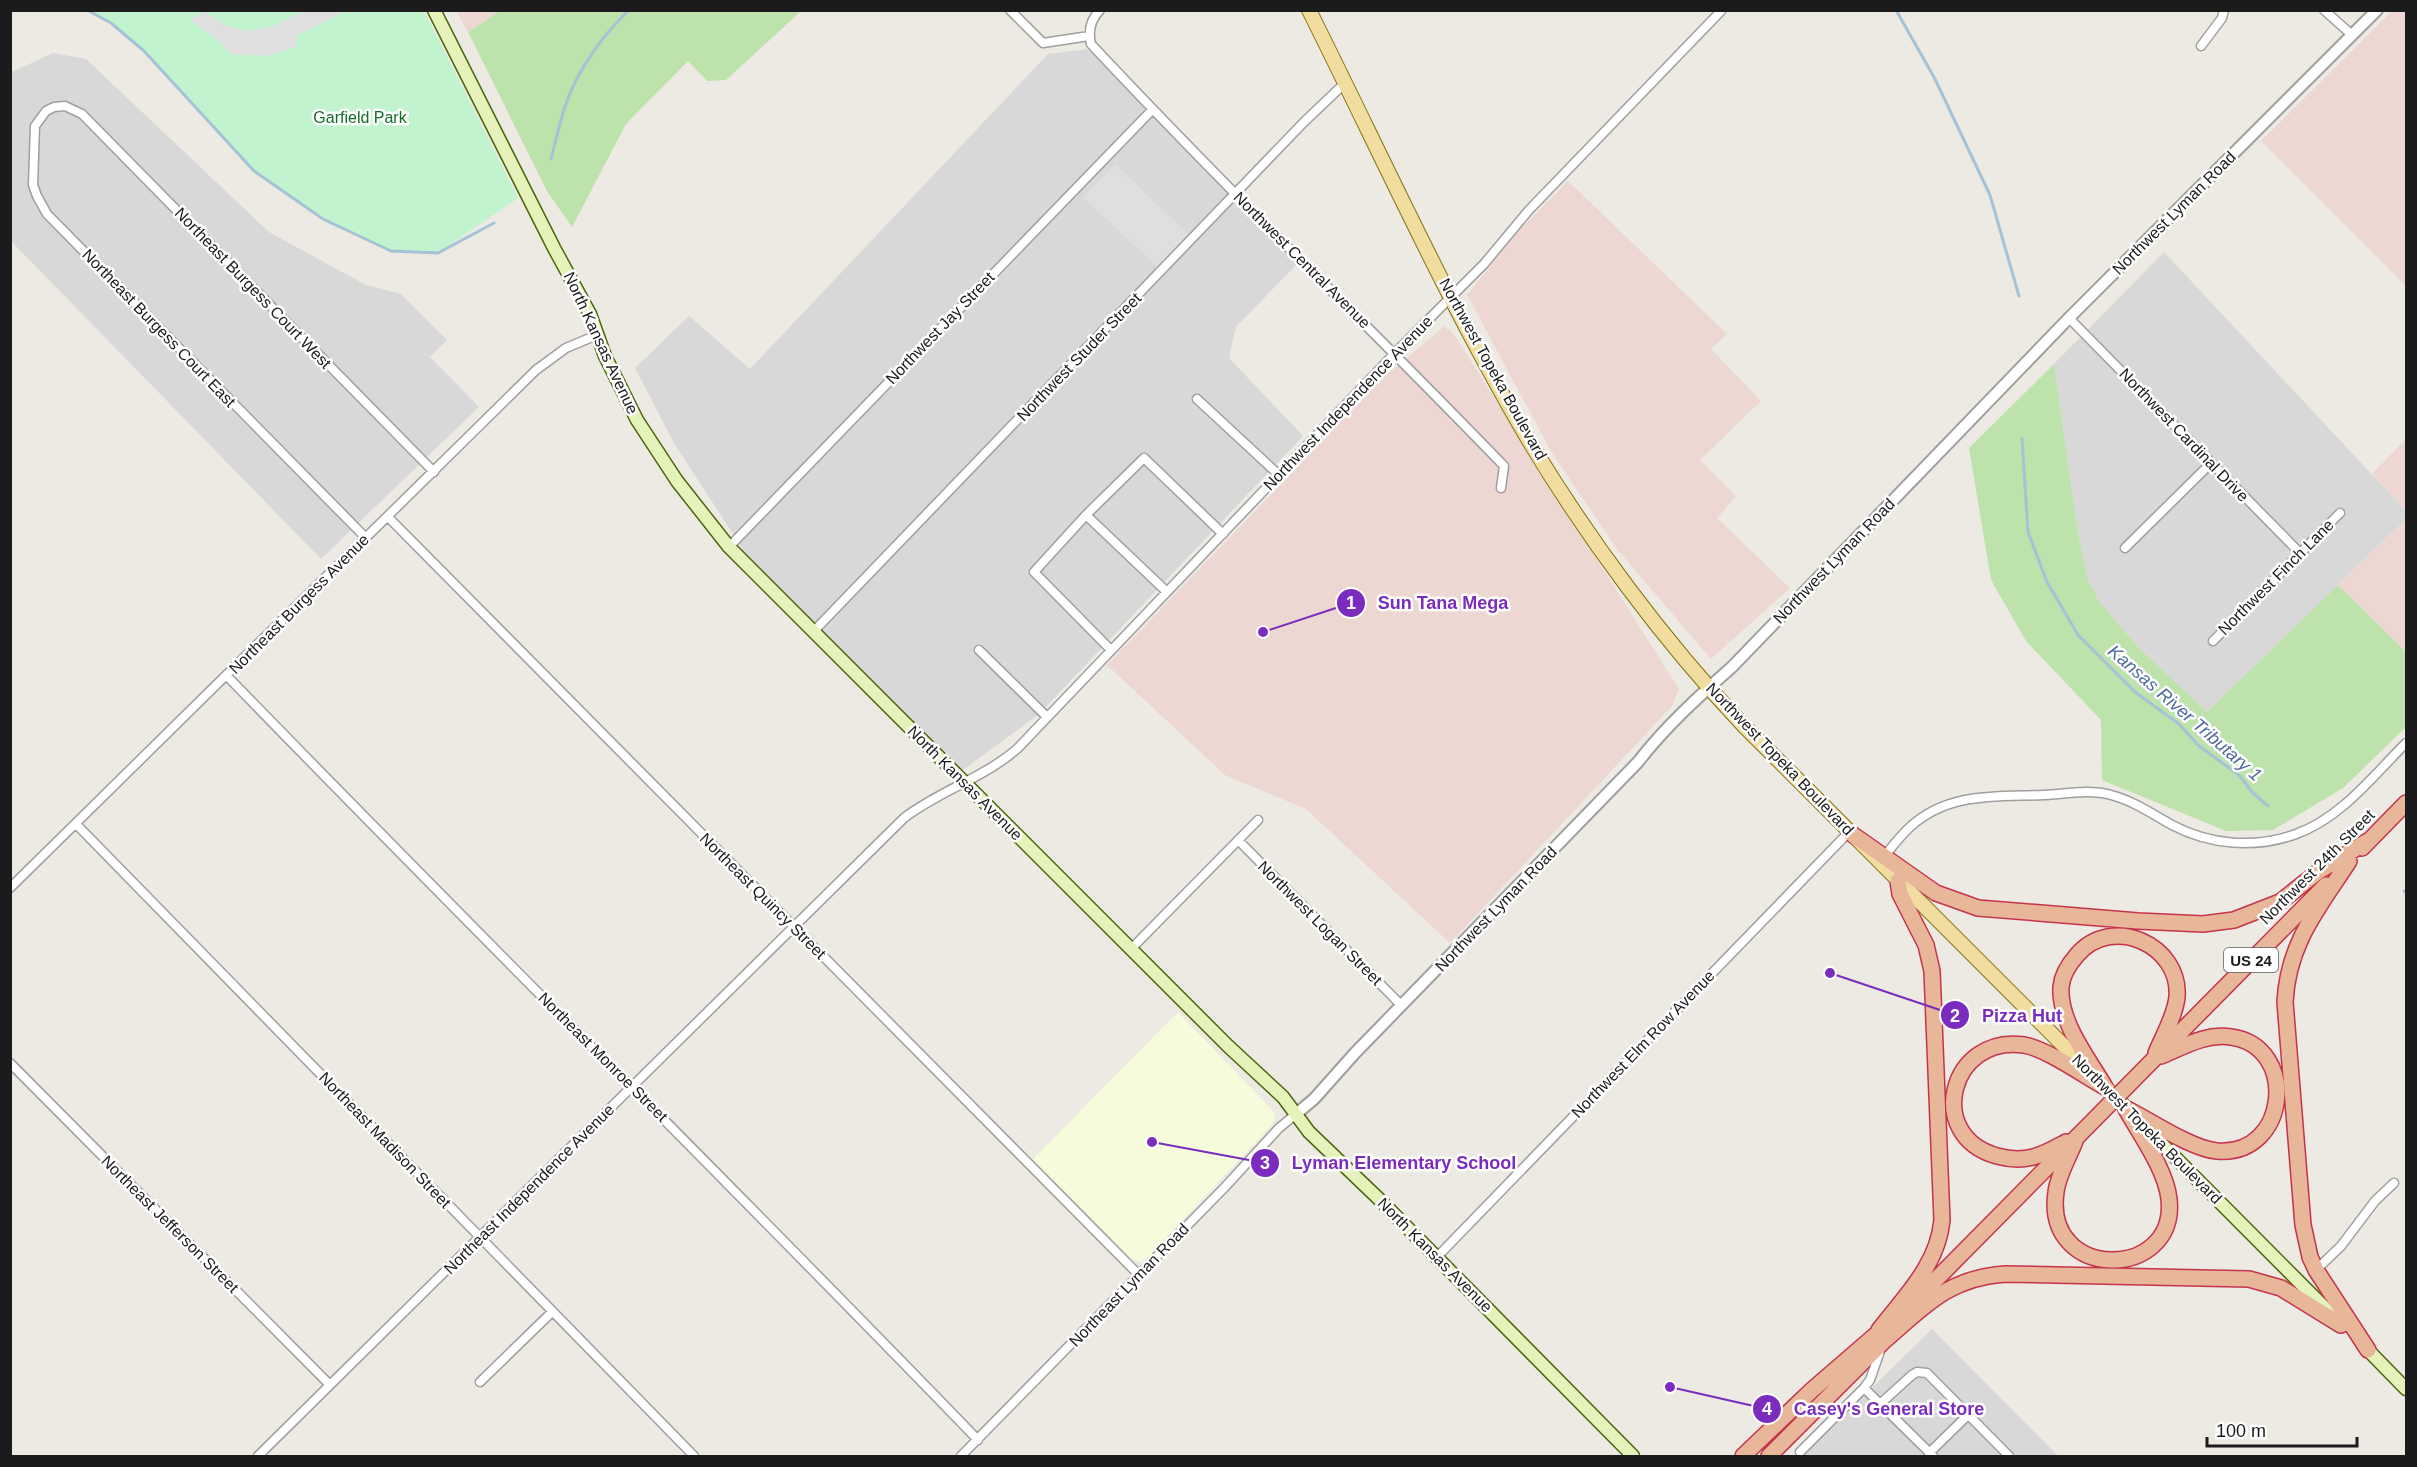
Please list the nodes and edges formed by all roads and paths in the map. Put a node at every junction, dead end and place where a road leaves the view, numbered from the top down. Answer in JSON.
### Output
{"nodes":[{"id":1,"x":434,"y":10,"type":"edge"},
{"id":2,"x":1010,"y":10,"type":"edge"},
{"id":3,"x":1100,"y":10,"type":"edge"},
{"id":4,"x":1309,"y":10,"type":"edge"},
{"id":5,"x":2223,"y":10,"type":"edge"},
{"id":6,"x":2324,"y":10,"type":"edge"},
{"id":7,"x":2377,"y":10,"type":"edge"},
{"id":8,"x":1721,"y":11,"type":"edge"},
{"id":9,"x":2352,"y":35,"type":"junction"},
{"id":10,"x":1089,"y":36,"type":"junction"},
{"id":11,"x":2201,"y":46,"type":"dead end"},
{"id":12,"x":1345,"y":83,"type":"junction"},
{"id":13,"x":70,"y":108,"type":"joint"},
{"id":14,"x":1152,"y":110,"type":"junction"},
{"id":15,"x":1237,"y":194,"type":"junction"},
{"id":16,"x":1451,"y":296,"type":"junction"},
{"id":17,"x":2069,"y":318,"type":"junction"},
{"id":18,"x":597,"y":335,"type":"junction"},
{"id":19,"x":1395,"y":353,"type":"junction"},
{"id":20,"x":1197,"y":399,"type":"dead end"},
{"id":21,"x":2211,"y":463,"type":"junction"},
{"id":22,"x":434,"y":472,"type":"junction"},
{"id":23,"x":1279,"y":476,"type":"junction"},
{"id":24,"x":1501,"y":488,"type":"dead end"},
{"id":25,"x":2340,"y":513,"type":"dead end"},
{"id":26,"x":1086,"y":515,"type":"junction"},
{"id":27,"x":388,"y":517,"type":"junction"},
{"id":28,"x":1223,"y":534,"type":"junction"},
{"id":29,"x":366,"y":538,"type":"junction"},
{"id":30,"x":729,"y":547,"type":"junction"},
{"id":31,"x":2125,"y":548,"type":"dead end"},
{"id":32,"x":2300,"y":553,"type":"junction"},
{"id":33,"x":1167,"y":592,"type":"junction"},
{"id":34,"x":814,"y":631,"type":"junction"},
{"id":35,"x":2212,"y":641,"type":"dead end"},
{"id":36,"x":1111,"y":650,"type":"junction"},
{"id":37,"x":980,"y":651,"type":"dead end"},
{"id":38,"x":227,"y":676,"type":"junction"},
{"id":39,"x":1710,"y":687,"type":"junction"},
{"id":40,"x":1047,"y":717,"type":"junction"},
{"id":41,"x":2406,"y":742,"type":"edge"},
{"id":42,"x":964,"y":782,"type":"junction"},
{"id":43,"x":2406,"y":803,"type":"edge"},
{"id":44,"x":1258,"y":820,"type":"dead end"},
{"id":45,"x":76,"y":824,"type":"junction"},
{"id":46,"x":1849,"y":832,"type":"junction"},
{"id":47,"x":1238,"y":840,"type":"junction"},
{"id":48,"x":2368,"y":842,"type":"junction"},
{"id":49,"x":1882,"y":860,"type":"junction"},
{"id":50,"x":2349,"y":861,"type":"junction"},
{"id":51,"x":1898,"y":881,"type":"junction"},
{"id":52,"x":10,"y":888,"type":"edge"},
{"id":53,"x":794,"y":928,"type":"junction"},
{"id":54,"x":1131,"y":949,"type":"junction"},
{"id":55,"x":1402,"y":1006,"type":"junction"},
{"id":56,"x":2153,"y":1060,"type":"junction"},
{"id":57,"x":10,"y":1063,"type":"edge"},
{"id":58,"x":632,"y":1087,"type":"junction"},
{"id":59,"x":2104,"y":1087,"type":"junction"},
{"id":60,"x":2126,"y":1109,"type":"junction"},
{"id":61,"x":1296,"y":1114,"type":"junction"},
{"id":62,"x":2078,"y":1136,"type":"junction"},
{"id":63,"x":2394,"y":1183,"type":"dead end"},
{"id":64,"x":480,"y":1238,"type":"junction"},
{"id":65,"x":1437,"y":1257,"type":"junction"},
{"id":66,"x":2316,"y":1270,"type":"junction"},
{"id":67,"x":1139,"y":1275,"type":"junction"},
{"id":68,"x":552,"y":1312,"type":"junction"},
{"id":69,"x":2341,"y":1324,"type":"junction"},
{"id":70,"x":1881,"y":1335,"type":"junction"},
{"id":71,"x":2367,"y":1350,"type":"junction"},
{"id":72,"x":480,"y":1382,"type":"dead end"},
{"id":73,"x":330,"y":1385,"type":"junction"},
{"id":74,"x":1864,"y":1388,"type":"junction"},
{"id":75,"x":2406,"y":1389,"type":"edge"},
{"id":76,"x":1880,"y":1404,"type":"junction"},
{"id":77,"x":1968,"y":1415,"type":"junction"},
{"id":78,"x":978,"y":1440,"type":"junction"},
{"id":79,"x":1800,"y":1452,"type":"dead end"},
{"id":80,"x":1931,"y":1455,"type":"edge"},
{"id":81,"x":258,"y":1456,"type":"edge"},
{"id":82,"x":694,"y":1456,"type":"edge"},
{"id":83,"x":962,"y":1456,"type":"edge"},
{"id":84,"x":1633,"y":1456,"type":"edge"},
{"id":85,"x":1743,"y":1456,"type":"edge"},
{"id":86,"x":1769,"y":1456,"type":"edge"},
{"id":87,"x":2009,"y":1456,"type":"edge"}],
"edges":[{"from":1,"to":18,"type":"main road","name":"North Kansas Avenue"},
{"from":2,"to":10,"type":"street"},
{"from":3,"to":10,"type":"street"},
{"from":4,"to":12,"type":"main road","name":"Northwest Topeka Boulevard"},
{"from":5,"to":11,"type":"street"},
{"from":6,"to":9,"type":"street"},
{"from":7,"to":9,"type":"street","name":"Northwest Lyman Road"},
{"from":8,"to":16,"type":"street","name":"Northwest Independence Avenue"},
{"from":9,"to":17,"type":"street","name":"Northwest Lyman Road"},
{"from":10,"to":14,"type":"street","name":"Northwest Central Avenue"},
{"from":12,"to":15,"type":"street","name":"Northwest Studer Street"},
{"from":12,"to":16,"type":"main road","name":"Northwest Topeka Boulevard"},
{"from":13,"to":22,"type":"street","name":"Northeast Burgess Court West"},
{"from":13,"to":29,"type":"street","name":"Northeast Burgess Court East"},
{"from":14,"to":15,"type":"street","name":"Northwest Central Avenue"},
{"from":14,"to":30,"type":"street","name":"Northwest Jay Street"},
{"from":15,"to":19,"type":"street","name":"Northwest Central Avenue"},
{"from":15,"to":34,"type":"street","name":"Northwest Studer Street"},
{"from":16,"to":19,"type":"street","name":"Northwest Independence Avenue"},
{"from":16,"to":39,"type":"main road","name":"Northwest Topeka Boulevard"},
{"from":17,"to":21,"type":"street","name":"Northwest Cardinal Drive"},
{"from":17,"to":39,"type":"street","name":"Northwest Lyman Road"},
{"from":18,"to":22,"type":"street","name":"Northeast Burgess Avenue"},
{"from":18,"to":30,"type":"main road","name":"North Kansas Avenue"},
{"from":19,"to":23,"type":"street","name":"Northwest Independence Avenue"},
{"from":19,"to":24,"type":"street","name":"Northwest Central Avenue"},
{"from":20,"to":23,"type":"street"},
{"from":21,"to":31,"type":"street"},
{"from":21,"to":32,"type":"street","name":"Northwest Cardinal Drive"},
{"from":22,"to":27,"type":"street","name":"Northeast Burgess Avenue"},
{"from":23,"to":28,"type":"street","name":"Northwest Independence Avenue"},
{"from":25,"to":32,"type":"street","name":"Northwest Finch Lane"},
{"from":26,"to":28,"type":"street"},
{"from":26,"to":33,"type":"street"},
{"from":26,"to":36,"type":"street"},
{"from":27,"to":29,"type":"street","name":"Northeast Burgess Avenue"},
{"from":27,"to":53,"type":"street","name":"Northeast Quincy Street"},
{"from":28,"to":33,"type":"street","name":"Northwest Independence Avenue"},
{"from":29,"to":38,"type":"street","name":"Northeast Burgess Avenue"},
{"from":30,"to":34,"type":"main road","name":"North Kansas Avenue"},
{"from":32,"to":35,"type":"street","name":"Northwest Finch Lane"},
{"from":33,"to":36,"type":"street","name":"Northwest Independence Avenue"},
{"from":34,"to":42,"type":"main road","name":"North Kansas Avenue"},
{"from":36,"to":40,"type":"street","name":"Northwest Independence Avenue"},
{"from":37,"to":40,"type":"street"},
{"from":38,"to":45,"type":"street","name":"Northeast Burgess Avenue"},
{"from":38,"to":58,"type":"street","name":"Northeast Monroe Street"},
{"from":39,"to":46,"type":"main road","name":"Northwest Topeka Boulevard"},
{"from":39,"to":55,"type":"street","name":"Northwest Lyman Road"},
{"from":40,"to":42,"type":"street","name":"Northwest Independence Avenue"},
{"from":41,"to":49,"type":"street"},
{"from":42,"to":53,"type":"street","name":"Northeast Independence Avenue"},
{"from":42,"to":54,"type":"main road","name":"North Kansas Avenue"},
{"from":43,"to":48,"type":"highway","name":"Northwest 24th Street","number":"US 24"},
{"from":44,"to":47,"type":"street"},
{"from":45,"to":52,"type":"street","name":"Northeast Burgess Avenue"},
{"from":45,"to":64,"type":"street","name":"Northeast Madison Street"},
{"from":46,"to":49,"type":"highway"},
{"from":46,"to":65,"type":"street","name":"Northwest Elm Row Avenue"},
{"from":47,"to":54,"type":"street"},
{"from":47,"to":55,"type":"street","name":"Northwest Logan Street"},
{"from":48,"to":49,"type":"highway"},
{"from":48,"to":50,"type":"highway","name":"Northwest 24th Street","number":"US 24"},
{"from":49,"to":51,"type":"main road","name":"Northwest Topeka Boulevard"},
{"from":50,"to":56,"type":"highway","name":"Northwest 24th Street","number":"US 24"},
{"from":50,"to":66,"type":"highway"},
{"from":51,"to":59,"type":"main road","name":"Northwest Topeka Boulevard"},
{"from":51,"to":70,"type":"highway"},
{"from":53,"to":58,"type":"street","name":"Northeast Independence Avenue"},
{"from":53,"to":67,"type":"street","name":"Northeast Quincy Street"},
{"from":54,"to":61,"type":"main road","name":"North Kansas Avenue"},
{"from":55,"to":61,"type":"street","name":"Northwest Lyman Road"},
{"from":56,"to":59,"type":"highway"},
{"from":56,"to":60,"type":"highway"},
{"from":56,"to":62,"type":"highway","number":"US 24","bridge":true},
{"from":57,"to":73,"type":"street","name":"Northeast Jefferson Street"},
{"from":58,"to":64,"type":"street","name":"Northeast Independence Avenue"},
{"from":58,"to":78,"type":"street","name":"Northeast Monroe Street"},
{"from":59,"to":60,"type":"main road","name":"Northwest Topeka Boulevard"},
{"from":59,"to":62,"type":"highway"},
{"from":60,"to":62,"type":"highway"},
{"from":60,"to":69,"type":"main road","name":"Northwest Topeka Boulevard"},
{"from":61,"to":65,"type":"main road","name":"North Kansas Avenue"},
{"from":61,"to":67,"type":"street","name":"Northeast Lyman Road"},
{"from":62,"to":70,"type":"highway","number":"US 24"},
{"from":63,"to":66,"type":"street"},
{"from":64,"to":68,"type":"street","name":"Northeast Madison Street"},
{"from":64,"to":73,"type":"street","name":"Northeast Independence Avenue"},
{"from":65,"to":84,"type":"main road","name":"North Kansas Avenue"},
{"from":66,"to":71,"type":"highway"},
{"from":67,"to":78,"type":"street","name":"Northeast Lyman Road"},
{"from":68,"to":72,"type":"street"},
{"from":68,"to":82,"type":"street","name":"Northeast Madison Street"},
{"from":69,"to":70,"type":"highway"},
{"from":69,"to":71,"type":"main road","name":"Northwest Topeka Boulevard"},
{"from":70,"to":74,"type":"street"},
{"from":70,"to":85,"type":"highway","number":"US 24"},
{"from":70,"to":86,"type":"highway","number":"US 24"},
{"from":71,"to":75,"type":"main road","name":"Northwest Topeka Boulevard"},
{"from":73,"to":81,"type":"street","name":"Northeast Independence Avenue"},
{"from":74,"to":76,"type":"street"},
{"from":74,"to":79,"type":"street"},
{"from":76,"to":77,"type":"street"},
{"from":76,"to":80,"type":"street"},
{"from":77,"to":80,"type":"street"},
{"from":77,"to":87,"type":"street"},
{"from":78,"to":83,"type":"street","name":"Northeast Lyman Road"}]}
